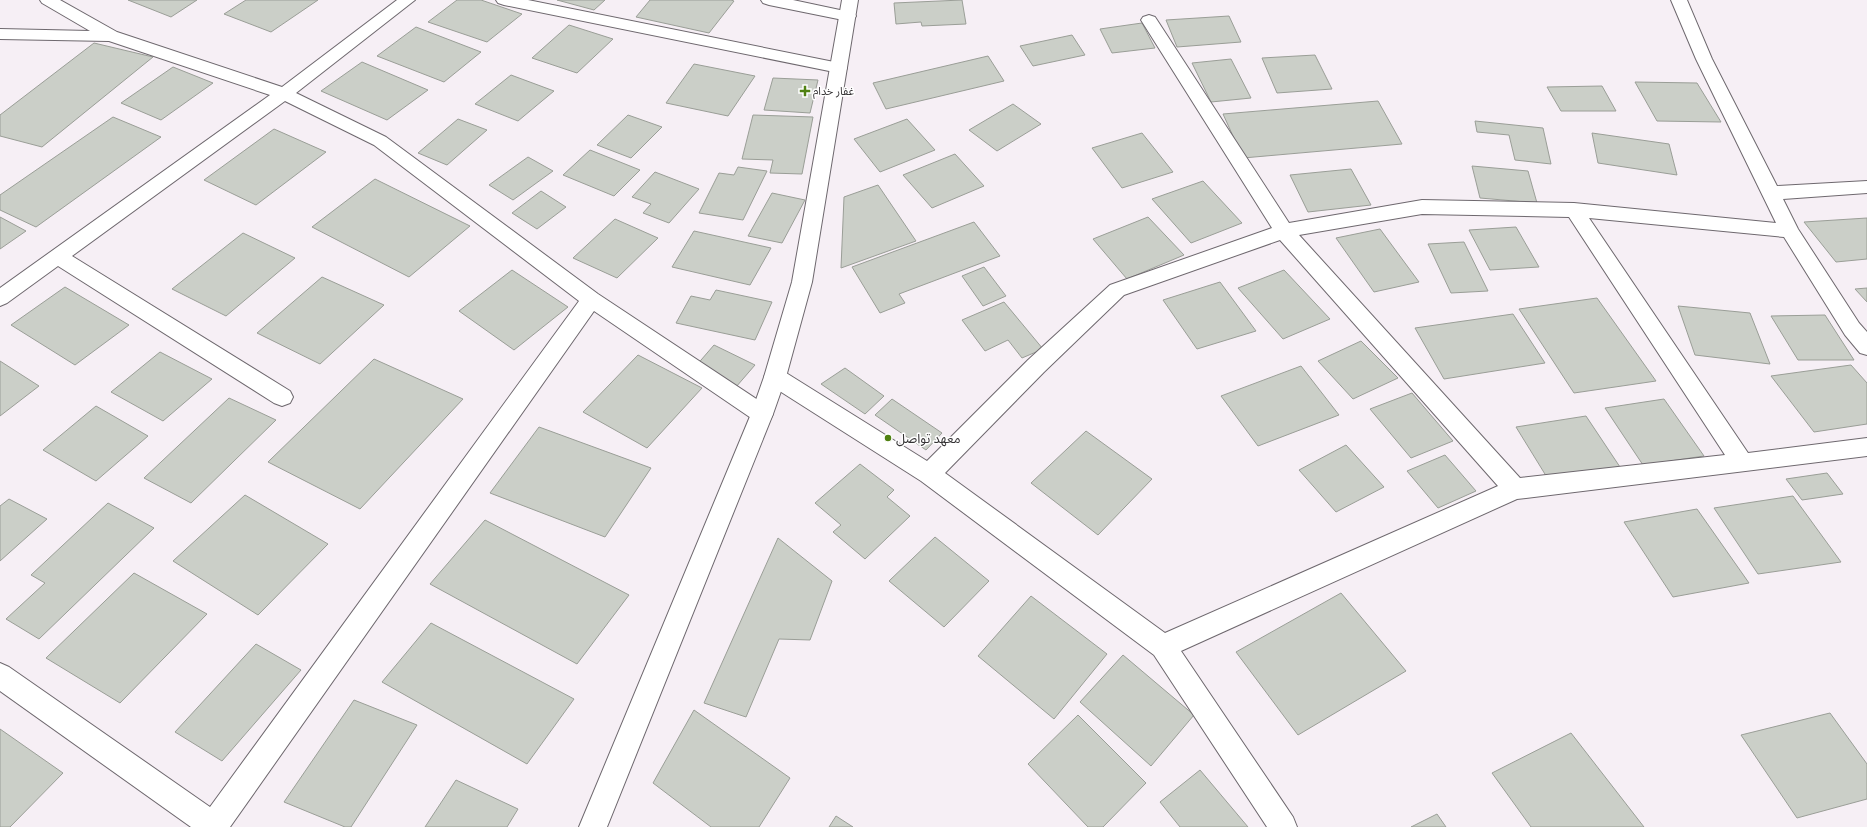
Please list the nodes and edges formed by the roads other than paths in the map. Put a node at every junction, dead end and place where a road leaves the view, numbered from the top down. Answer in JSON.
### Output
{"nodes":[{"id":1,"x":407,"y":0,"type":"edge"},
{"id":2,"x":504,"y":0,"type":"edge"},
{"id":3,"x":769,"y":0,"type":"edge"},
{"id":4,"x":1679,"y":0,"type":"edge"},
{"id":5,"x":53,"y":1,"type":"edge"},
{"id":6,"x":849,"y":8,"type":"edge"},
{"id":7,"x":1149,"y":20,"type":"dead end"},
{"id":8,"x":0,"y":34,"type":"edge"},
{"id":9,"x":111,"y":36,"type":"junction"},
{"id":10,"x":840,"y":68,"type":"junction"},
{"id":11,"x":284,"y":94,"type":"junction"},
{"id":12,"x":1867,"y":187,"type":"edge"},
{"id":13,"x":1771,"y":193,"type":"junction"},
{"id":14,"x":1574,"y":210,"type":"junction"},
{"id":15,"x":1284,"y":231,"type":"junction"},
{"id":16,"x":1790,"y":231,"type":"junction"},
{"id":17,"x":58,"y":256,"type":"junction"},
{"id":18,"x":0,"y":298,"type":"edge"},
{"id":19,"x":591,"y":299,"type":"junction"},
{"id":20,"x":1867,"y":348,"type":"edge"},
{"id":21,"x":775,"y":377,"type":"junction"},
{"id":22,"x":282,"y":396,"type":"dead end"},
{"id":23,"x":762,"y":414,"type":"junction"},
{"id":24,"x":1867,"y":446,"type":"edge"},
{"id":25,"x":1742,"y":463,"type":"junction"},
{"id":26,"x":929,"y":474,"type":"junction"},
{"id":27,"x":1516,"y":489,"type":"junction"},
{"id":28,"x":1163,"y":646,"type":"junction"},
{"id":29,"x":0,"y":676,"type":"edge"},
{"id":30,"x":214,"y":827,"type":"edge"},
{"id":31,"x":593,"y":827,"type":"edge"},
{"id":32,"x":1283,"y":827,"type":"edge"}],
"edges":[{"from":1,"to":11,"type":"street"},
{"from":2,"to":10,"type":"street"},
{"from":3,"to":6,"type":"street"},
{"from":4,"to":13,"type":"street"},
{"from":5,"to":9,"type":"street"},
{"from":6,"to":10,"type":"street"},
{"from":7,"to":15,"type":"street"},
{"from":8,"to":9,"type":"street"},
{"from":9,"to":11,"type":"street"},
{"from":10,"to":21,"type":"street"},
{"from":11,"to":17,"type":"street"},
{"from":11,"to":19,"type":"street"},
{"from":12,"to":13,"type":"street"},
{"from":13,"to":16,"type":"street"},
{"from":14,"to":15,"type":"street"},
{"from":14,"to":16,"type":"street"},
{"from":14,"to":25,"type":"street"},
{"from":15,"to":26,"type":"street"},
{"from":15,"to":27,"type":"street"},
{"from":16,"to":20,"type":"street"},
{"from":17,"to":18,"type":"street"},
{"from":17,"to":22,"type":"street"},
{"from":19,"to":23,"type":"street"},
{"from":19,"to":30,"type":"street"},
{"from":21,"to":23,"type":"street"},
{"from":21,"to":26,"type":"street"},
{"from":23,"to":31,"type":"street"},
{"from":24,"to":25,"type":"street"},
{"from":25,"to":27,"type":"street"},
{"from":26,"to":28,"type":"street"},
{"from":27,"to":28,"type":"street"},
{"from":28,"to":32,"type":"street"},
{"from":29,"to":30,"type":"street"}]}
